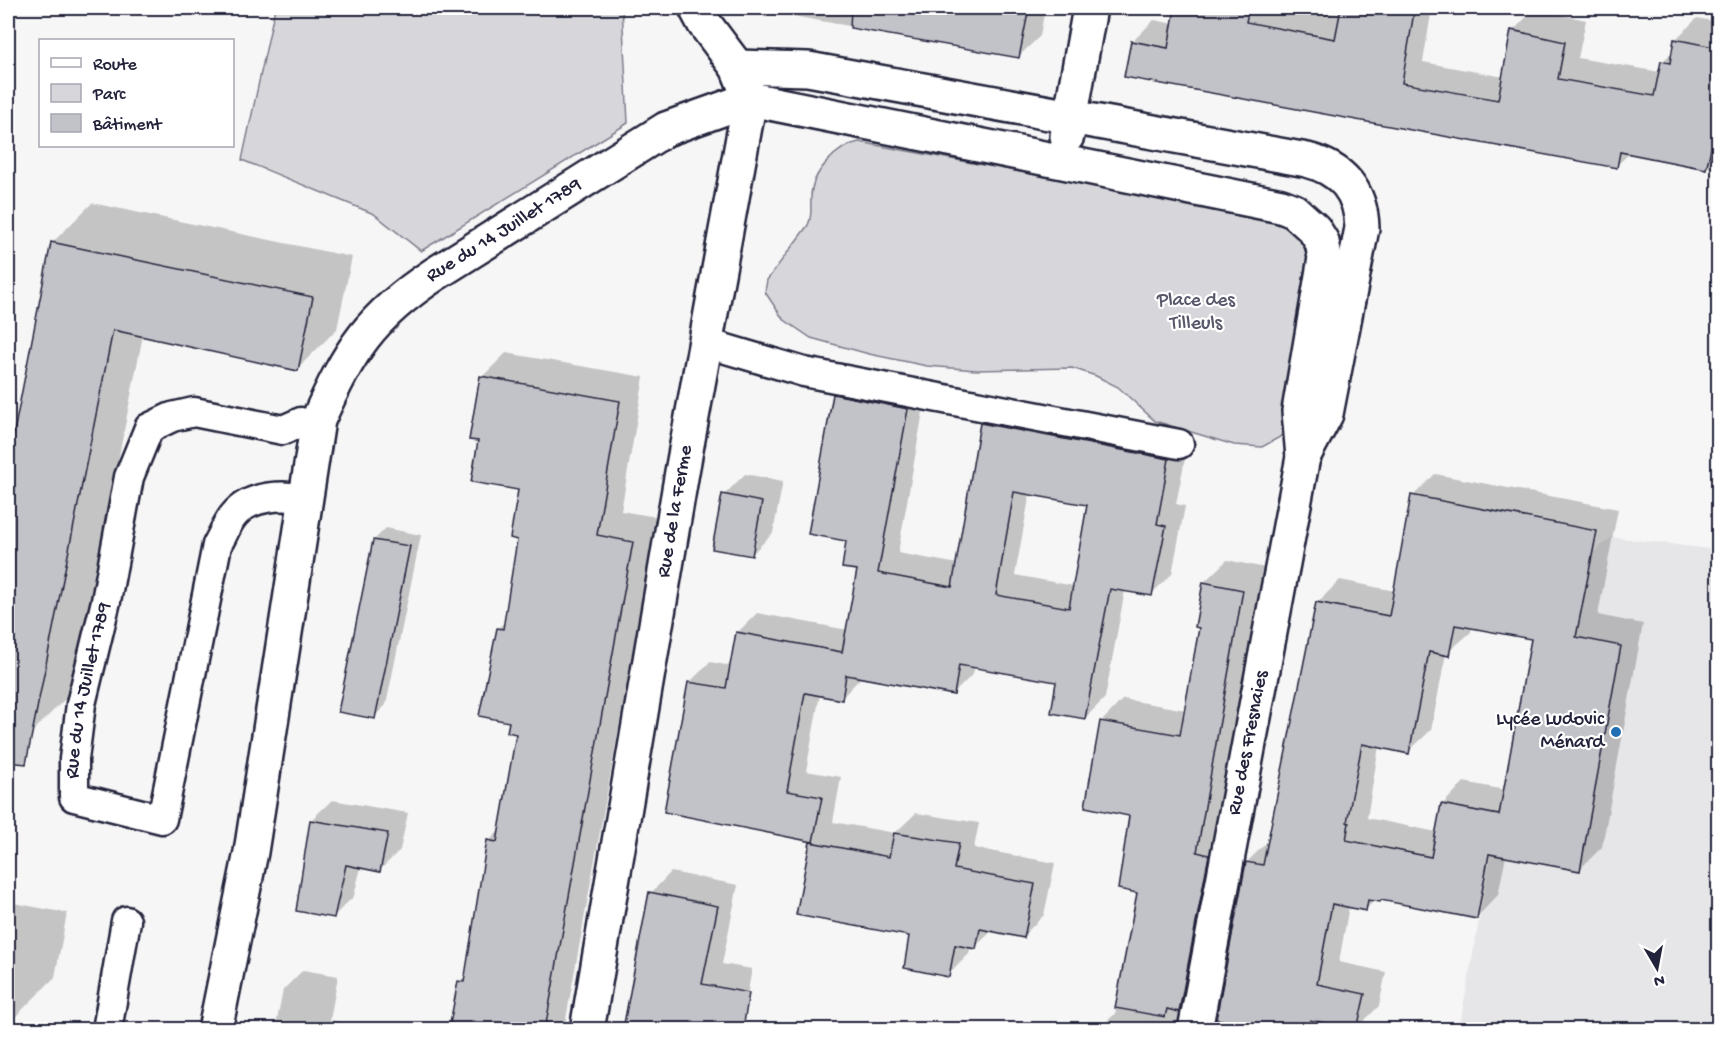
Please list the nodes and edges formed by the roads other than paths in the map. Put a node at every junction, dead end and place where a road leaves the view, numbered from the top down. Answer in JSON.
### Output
{"nodes":[{"id":1,"x":696,"y":8,"type":"edge"},
{"id":2,"x":1090,"y":8,"type":"edge"},
{"id":3,"x":737,"y":67,"type":"junction"},
{"id":4,"x":750,"y":99,"type":"junction"},
{"id":5,"x":1070,"y":115,"type":"junction"},
{"id":6,"x":1062,"y":162,"type":"junction"},
{"id":7,"x":706,"y":343,"type":"junction"},
{"id":8,"x":317,"y":427,"type":"junction"},
{"id":9,"x":1179,"y":444,"type":"dead end"},
{"id":10,"x":1303,"y":458,"type":"junction"},
{"id":11,"x":306,"y":499,"type":"junction"},
{"id":12,"x":126,"y":921,"type":"dead end"},
{"id":13,"x":107,"y":1029,"type":"edge"},
{"id":14,"x":214,"y":1029,"type":"edge"},
{"id":15,"x":587,"y":1029,"type":"edge"},
{"id":16,"x":1196,"y":1029,"type":"edge"}],
"edges":[{"from":1,"to":3,"type":"street"},
{"from":2,"to":5,"type":"street"},
{"from":3,"to":4,"type":"street"},
{"from":3,"to":5,"type":"street"},
{"from":4,"to":6,"type":"street"},
{"from":4,"to":7,"type":"street","name":"Rue de la Ferme"},
{"from":4,"to":8,"type":"street","name":"Rue du 14 Juillet 1789"},
{"from":5,"to":6,"type":"street"},
{"from":5,"to":10,"type":"street"},
{"from":6,"to":10,"type":"street"},
{"from":7,"to":9,"type":"lane"},
{"from":7,"to":15,"type":"street","name":"Rue de la Ferme"},
{"from":8,"to":11,"type":"street","name":"Rue du 14 Juillet 1789"},
{"from":8,"to":11,"type":"lane","name":"Rue du 14 Juillet 1789"},
{"from":10,"to":16,"type":"street","name":"Rue des Fresnaies"},
{"from":11,"to":14,"type":"street","name":"Rue du 14 Juillet 1789"},
{"from":12,"to":13,"type":"lane"}]}
